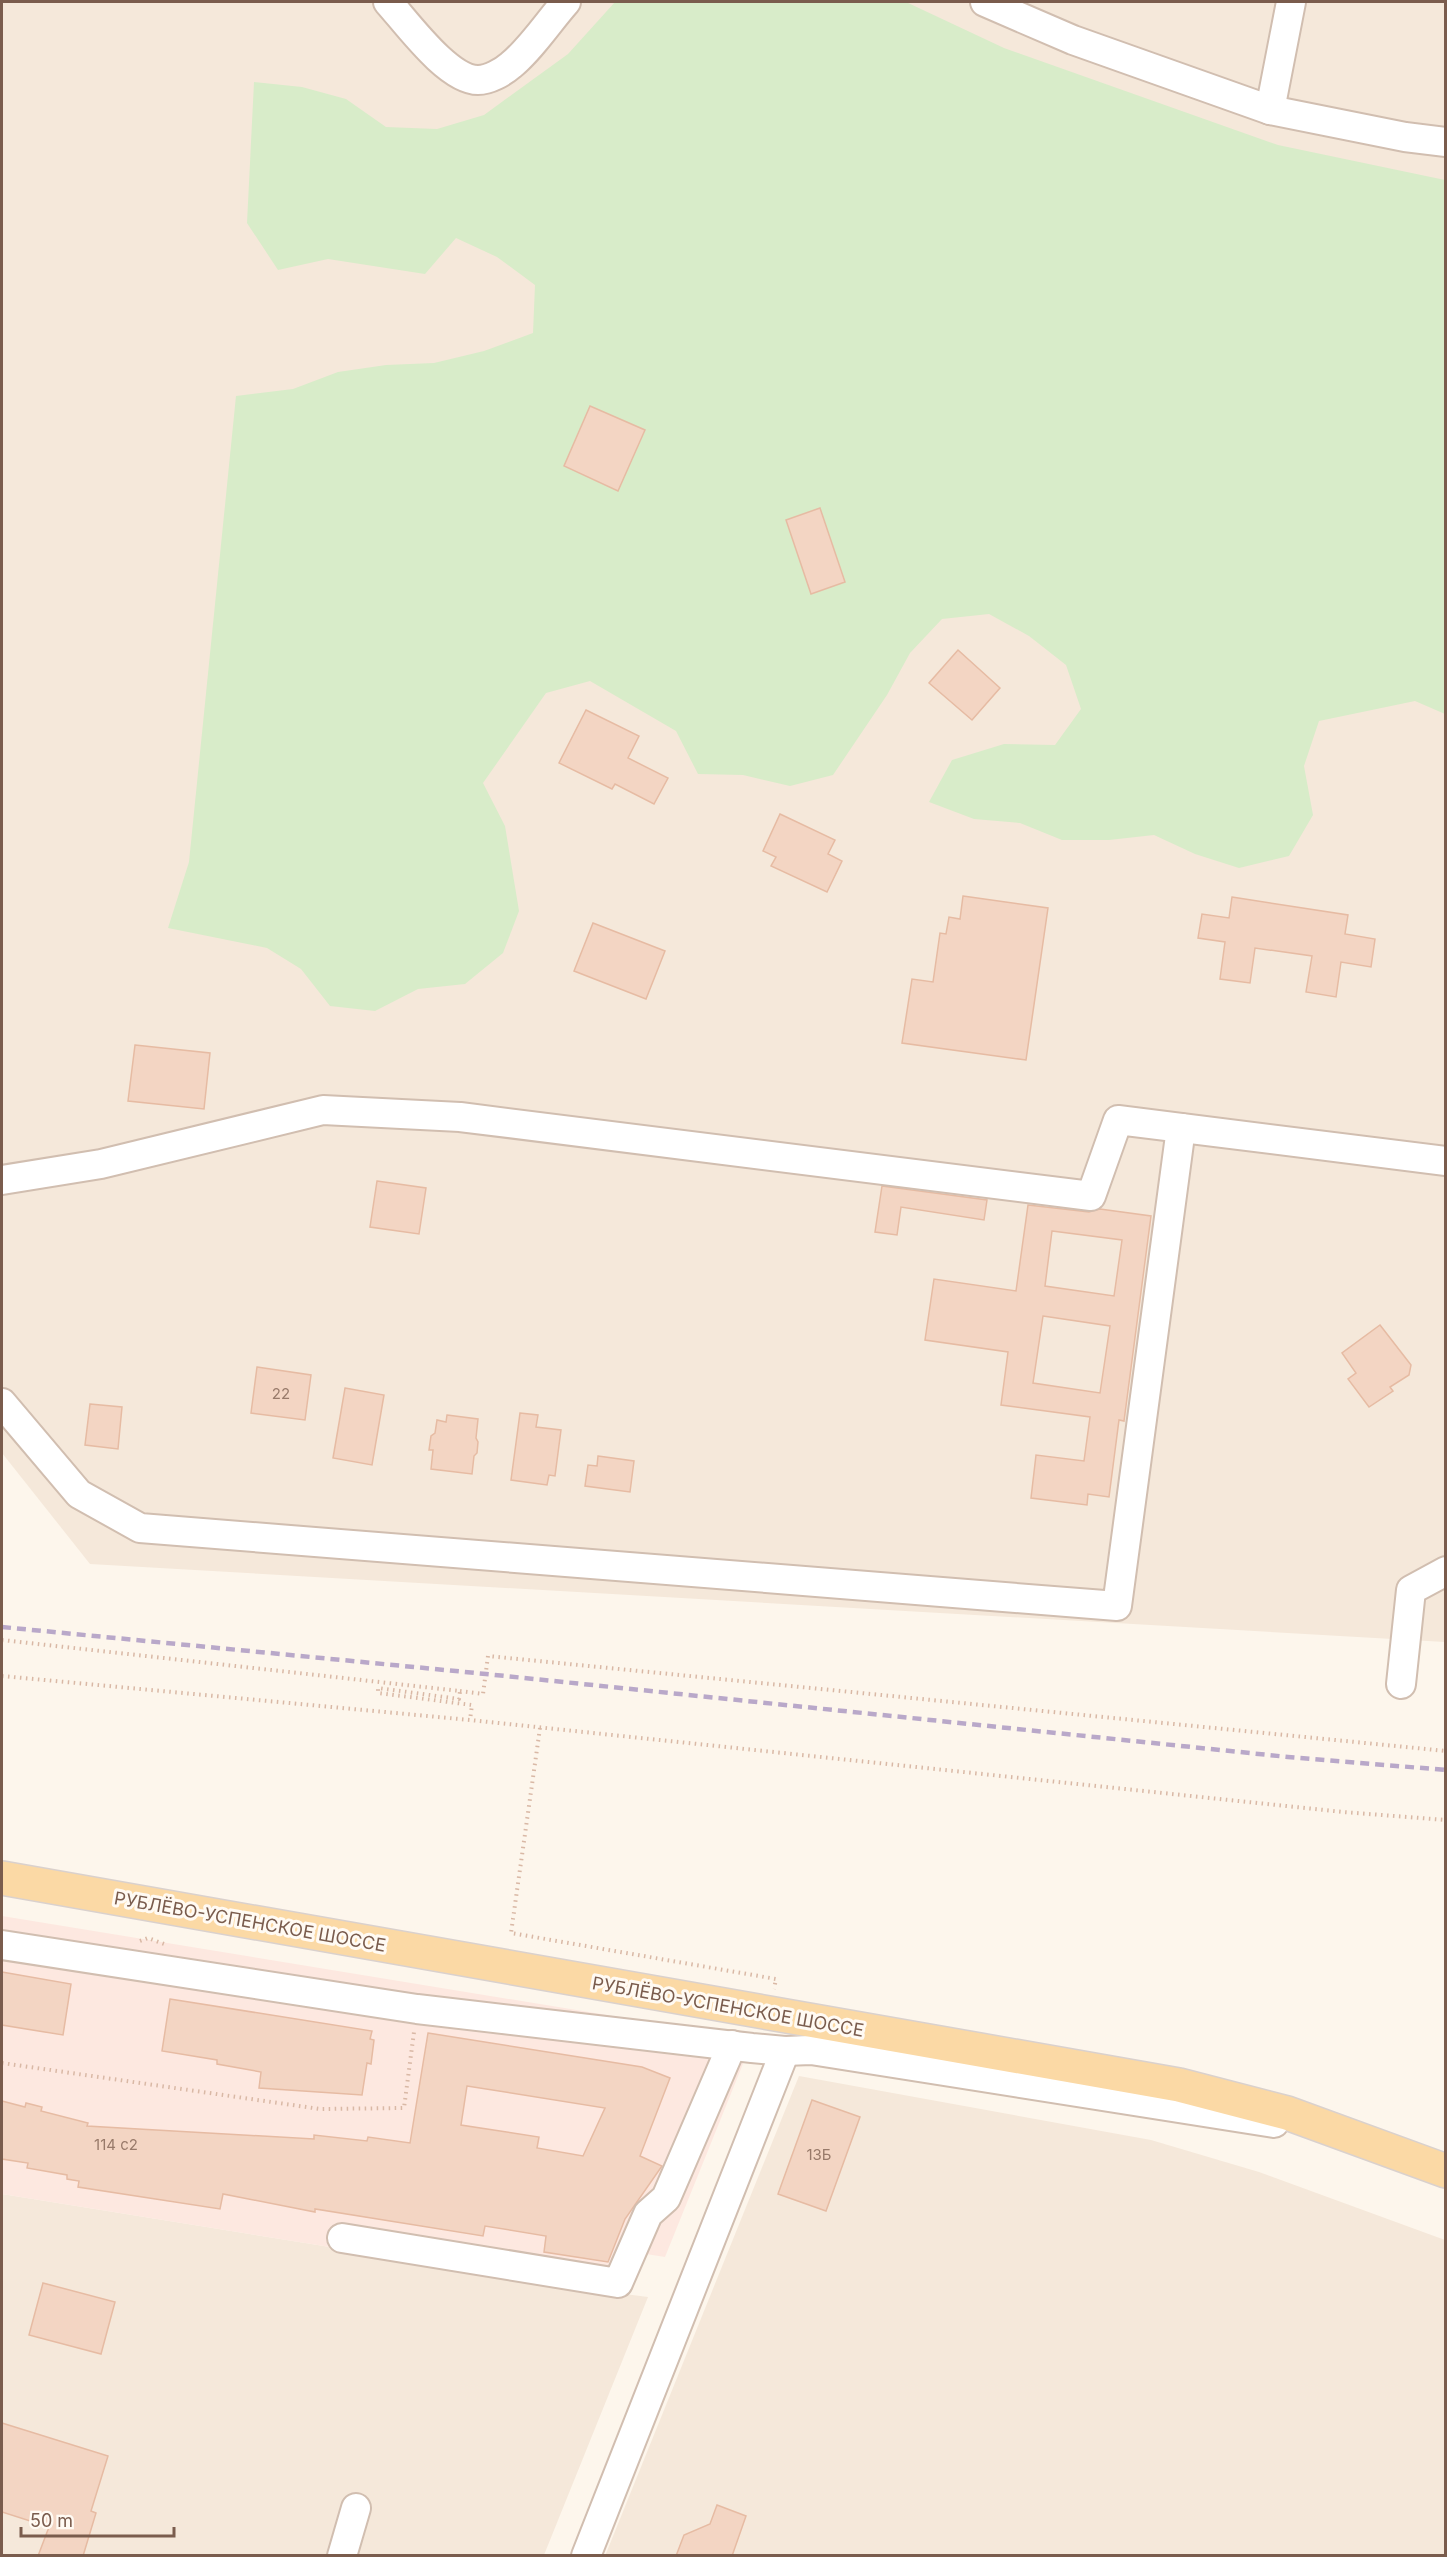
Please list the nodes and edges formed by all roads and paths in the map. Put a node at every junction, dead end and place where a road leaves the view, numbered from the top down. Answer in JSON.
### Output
{"nodes":[{"id":1,"x":388,"y":2,"type":"edge"},
{"id":2,"x":566,"y":2,"type":"edge"},
{"id":3,"x":985,"y":2,"type":"edge"},
{"id":4,"x":1291,"y":2,"type":"edge"},
{"id":5,"x":1270,"y":110,"type":"junction"},
{"id":6,"x":1446,"y":142,"type":"edge"},
{"id":7,"x":1181,"y":1128,"type":"junction"},
{"id":8,"x":1446,"y":1161,"type":"edge"},
{"id":9,"x":2,"y":1180,"type":"edge"},
{"id":10,"x":2,"y":1403,"type":"edge"},
{"id":11,"x":1446,"y":1571,"type":"edge"},
{"id":12,"x":2,"y":1640,"type":"edge"},
{"id":13,"x":2,"y":1676,"type":"edge"},
{"id":14,"x":1401,"y":1684,"type":"dead end"},
{"id":15,"x":460,"y":1691,"type":"junction"},
{"id":16,"x":470,"y":1720,"type":"junction"},
{"id":17,"x":540,"y":1728,"type":"junction"},
{"id":18,"x":1446,"y":1751,"type":"edge"},
{"id":19,"x":1446,"y":1820,"type":"edge"},
{"id":20,"x":2,"y":1878,"type":"edge"},
{"id":21,"x":2,"y":1944,"type":"edge"},
{"id":22,"x":774,"y":1990,"type":"dead end"},
{"id":23,"x":417,"y":2009,"type":"junction"},
{"id":24,"x":732,"y":2045,"type":"junction"},
{"id":25,"x":785,"y":2051,"type":"junction"},
{"id":26,"x":2,"y":2063,"type":"edge"},
{"id":27,"x":1353,"y":2136,"type":"junction"},
{"id":28,"x":1446,"y":2171,"type":"edge"},
{"id":29,"x":342,"y":2238,"type":"dead end"},
{"id":30,"x":356,"y":2508,"type":"dead end"},
{"id":31,"x":342,"y":2556,"type":"edge"},
{"id":32,"x":586,"y":2556,"type":"edge"}],
"edges":[{"from":1,"to":2,"type":"street"},
{"from":3,"to":5,"type":"street"},
{"from":4,"to":5,"type":"street"},
{"from":5,"to":6,"type":"street"},
{"from":7,"to":8,"type":"street"},
{"from":7,"to":9,"type":"street"},
{"from":7,"to":10,"type":"street"},
{"from":11,"to":14,"type":"street"},
{"from":12,"to":15,"type":"path"},
{"from":13,"to":16,"type":"path"},
{"from":15,"to":16,"type":"path"},
{"from":15,"to":18,"type":"path"},
{"from":16,"to":17,"type":"path"},
{"from":17,"to":19,"type":"path"},
{"from":17,"to":22,"type":"path"},
{"from":20,"to":27,"type":"main road","name":"РУБЛЁВО-УСПЕНСКОЕ ШОССЕ"},
{"from":21,"to":23,"type":"street"},
{"from":23,"to":24,"type":"street"},
{"from":23,"to":26,"type":"path"},
{"from":24,"to":25,"type":"street"},
{"from":24,"to":29,"type":"street"},
{"from":25,"to":27,"type":"street"},
{"from":25,"to":32,"type":"street"},
{"from":27,"to":28,"type":"main road","name":"РУБЛЁВО-УСПЕНСКОЕ ШОССЕ"},
{"from":30,"to":31,"type":"street"}]}
